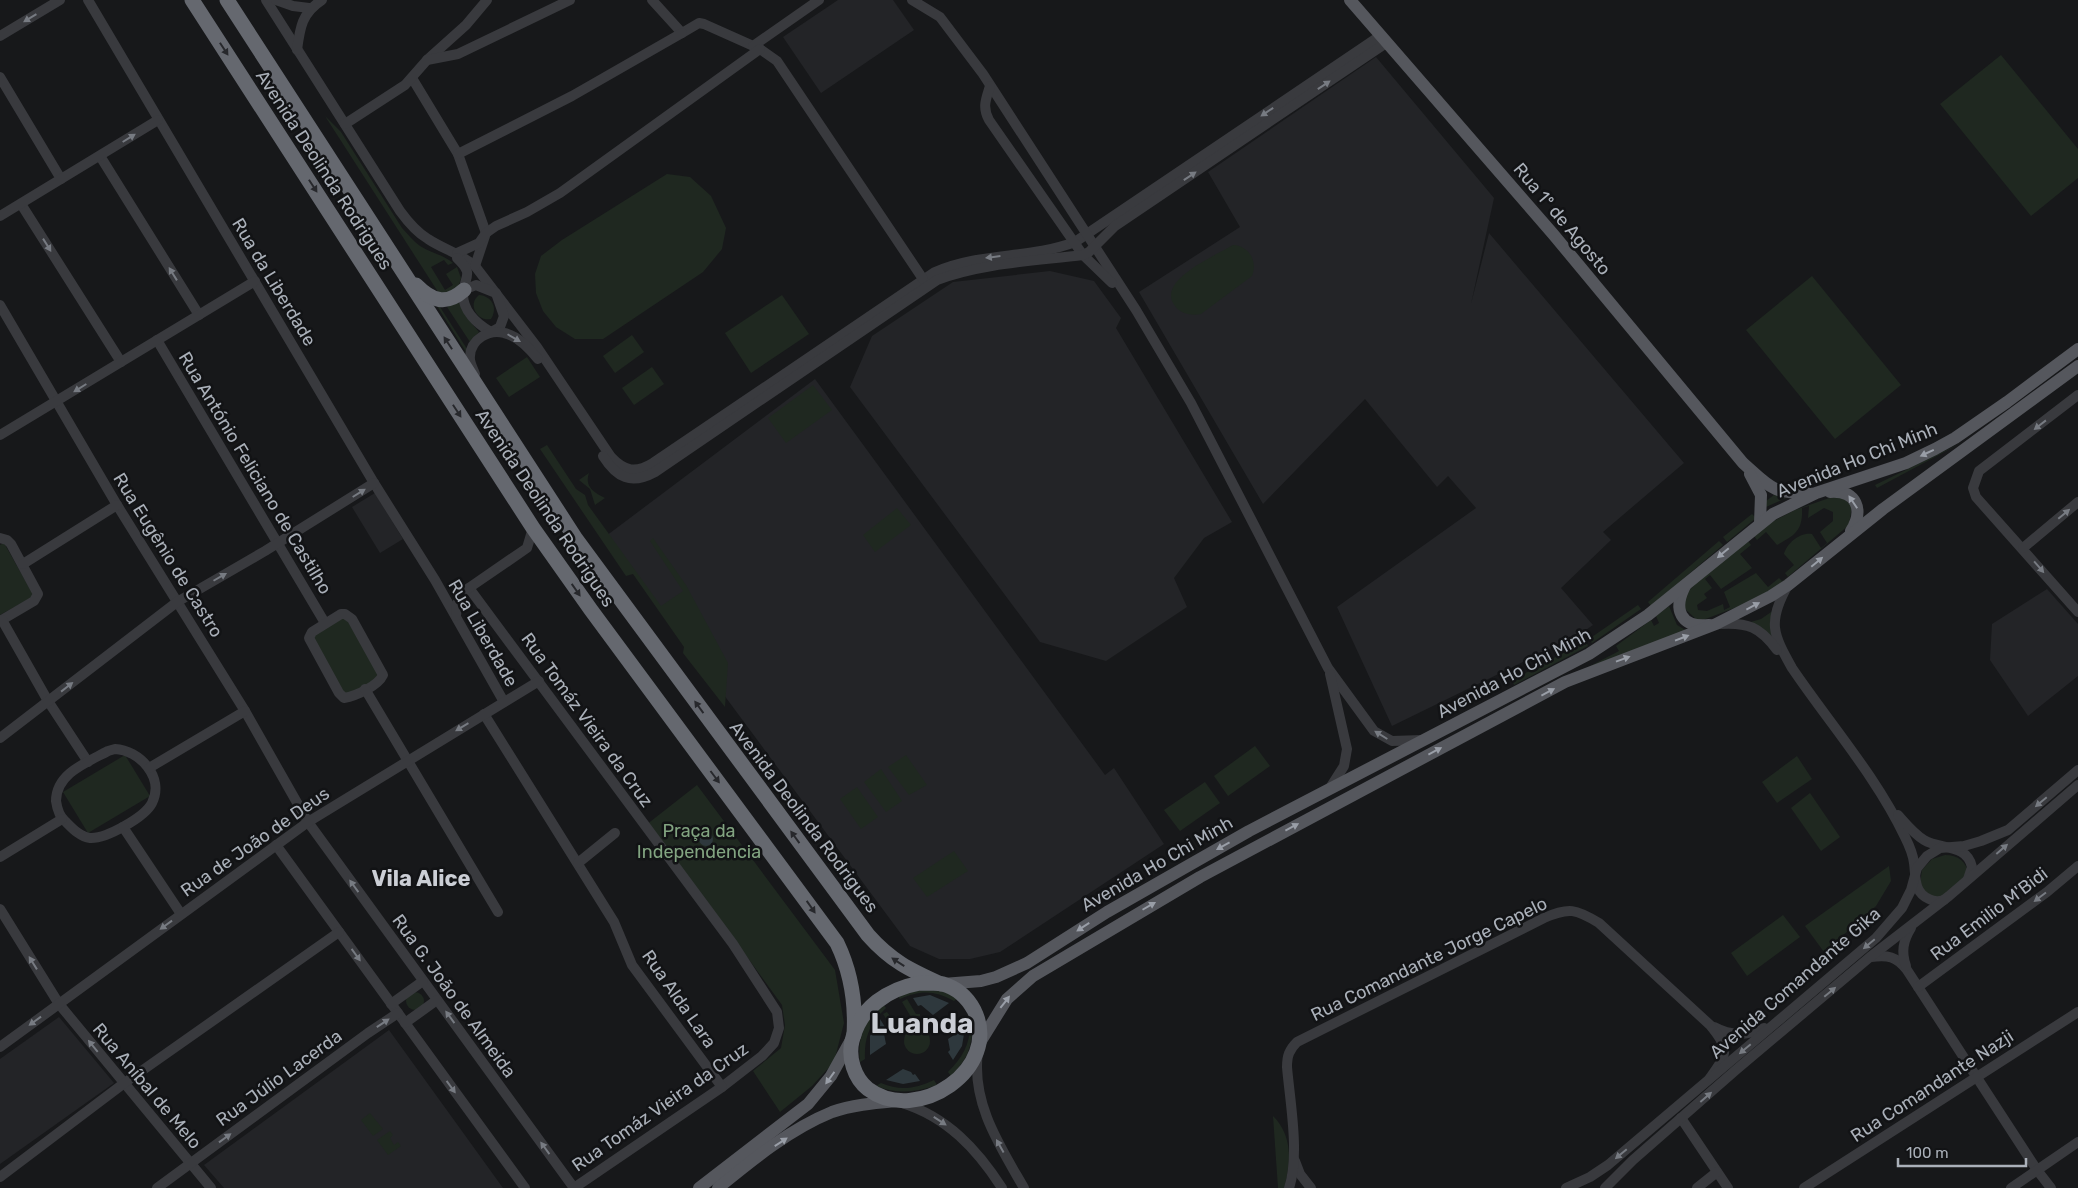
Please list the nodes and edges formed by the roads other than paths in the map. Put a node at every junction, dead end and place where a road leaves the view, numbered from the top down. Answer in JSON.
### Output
{"nodes":[{"id":1,"x":60,"y":0,"type":"edge"},
{"id":2,"x":88,"y":0,"type":"edge"},
{"id":3,"x":192,"y":0,"type":"edge"},
{"id":4,"x":227,"y":0,"type":"edge"},
{"id":5,"x":266,"y":0,"type":"edge"},
{"id":6,"x":276,"y":0,"type":"edge"},
{"id":7,"x":322,"y":0,"type":"edge"},
{"id":8,"x":487,"y":0,"type":"edge"},
{"id":9,"x":570,"y":0,"type":"edge"},
{"id":10,"x":652,"y":0,"type":"edge"},
{"id":11,"x":819,"y":0,"type":"edge"},
{"id":12,"x":912,"y":0,"type":"edge"},
{"id":13,"x":1350,"y":0,"type":"edge"},
{"id":14,"x":309,"y":8,"type":"junction"},
{"id":15,"x":682,"y":33,"type":"junction"},
{"id":16,"x":0,"y":36,"type":"edge"},
{"id":17,"x":1383,"y":39,"type":"junction"},
{"id":18,"x":756,"y":47,"type":"junction"},
{"id":19,"x":297,"y":50,"type":"junction"},
{"id":20,"x":427,"y":60,"type":"junction"},
{"id":21,"x":0,"y":77,"type":"edge"},
{"id":22,"x":412,"y":78,"type":"junction"},
{"id":23,"x":990,"y":86,"type":"junction"},
{"id":24,"x":158,"y":120,"type":"junction"},
{"id":25,"x":345,"y":124,"type":"junction"},
{"id":26,"x":458,"y":154,"type":"junction"},
{"id":27,"x":100,"y":156,"type":"junction"},
{"id":28,"x":61,"y":179,"type":"junction"},
{"id":29,"x":22,"y":204,"type":"junction"},
{"id":30,"x":0,"y":216,"type":"edge"},
{"id":31,"x":486,"y":233,"type":"junction"},
{"id":32,"x":1087,"y":235,"type":"junction"},
{"id":33,"x":1075,"y":242,"type":"junction"},
{"id":34,"x":1094,"y":246,"type":"junction"},
{"id":35,"x":452,"y":251,"type":"junction"},
{"id":36,"x":1083,"y":255,"type":"junction"},
{"id":37,"x":1056,"y":259,"type":"junction"},
{"id":38,"x":476,"y":266,"type":"junction"},
{"id":39,"x":399,"y":268,"type":"junction"},
{"id":40,"x":1105,"y":275,"type":"junction"},
{"id":41,"x":923,"y":279,"type":"junction"},
{"id":42,"x":255,"y":281,"type":"junction"},
{"id":43,"x":464,"y":290,"type":"junction"},
{"id":44,"x":496,"y":293,"type":"junction"},
{"id":45,"x":1136,"y":310,"type":"junction"},
{"id":46,"x":2,"y":312,"type":"edge"},
{"id":47,"x":199,"y":315,"type":"junction"},
{"id":48,"x":491,"y":332,"type":"junction"},
{"id":49,"x":157,"y":340,"type":"junction"},
{"id":50,"x":2078,"y":349,"type":"edge"},
{"id":51,"x":121,"y":362,"type":"junction"},
{"id":52,"x":2078,"y":366,"type":"edge"},
{"id":53,"x":2078,"y":395,"type":"edge"},
{"id":54,"x":56,"y":402,"type":"junction"},
{"id":55,"x":492,"y":412,"type":"junction"},
{"id":56,"x":0,"y":435,"type":"edge"},
{"id":57,"x":1743,"y":463,"type":"junction"},
{"id":58,"x":374,"y":483,"type":"junction"},
{"id":59,"x":1816,"y":493,"type":"junction"},
{"id":60,"x":2078,"y":502,"type":"edge"},
{"id":61,"x":117,"y":505,"type":"junction"},
{"id":62,"x":1760,"y":523,"type":"junction"},
{"id":63,"x":533,"y":528,"type":"junction"},
{"id":64,"x":0,"y":538,"type":"edge"},
{"id":65,"x":1845,"y":538,"type":"junction"},
{"id":66,"x":278,"y":543,"type":"junction"},
{"id":67,"x":527,"y":548,"type":"junction"},
{"id":68,"x":2023,"y":548,"type":"junction"},
{"id":69,"x":548,"y":550,"type":"junction"},
{"id":70,"x":23,"y":564,"type":"junction"},
{"id":71,"x":435,"y":580,"type":"junction"},
{"id":72,"x":1687,"y":584,"type":"junction"},
{"id":73,"x":1788,"y":585,"type":"junction"},
{"id":74,"x":466,"y":590,"type":"junction"},
{"id":75,"x":178,"y":602,"type":"junction"},
{"id":76,"x":2078,"y":612,"type":"edge"},
{"id":77,"x":456,"y":616,"type":"junction"},
{"id":78,"x":1,"y":621,"type":"edge"},
{"id":79,"x":326,"y":623,"type":"junction"},
{"id":80,"x":1716,"y":624,"type":"junction"},
{"id":81,"x":1328,"y":668,"type":"junction"},
{"id":82,"x":1792,"y":668,"type":"junction"},
{"id":83,"x":540,"y":681,"type":"junction"},
{"id":84,"x":365,"y":689,"type":"junction"},
{"id":85,"x":48,"y":701,"type":"junction"},
{"id":86,"x":504,"y":702,"type":"junction"},
{"id":87,"x":245,"y":711,"type":"junction"},
{"id":88,"x":484,"y":714,"type":"junction"},
{"id":89,"x":0,"y":738,"type":"edge"},
{"id":90,"x":1428,"y":739,"type":"junction"},
{"id":91,"x":407,"y":760,"type":"junction"},
{"id":92,"x":88,"y":762,"type":"junction"},
{"id":93,"x":149,"y":768,"type":"junction"},
{"id":94,"x":2078,"y":770,"type":"edge"},
{"id":95,"x":2078,"y":785,"type":"edge"},
{"id":96,"x":1329,"y":790,"type":"junction"},
{"id":97,"x":1887,"y":803,"type":"junction"},
{"id":98,"x":62,"y":819,"type":"junction"},
{"id":99,"x":308,"y":822,"type":"junction"},
{"id":100,"x":123,"y":827,"type":"junction"},
{"id":101,"x":615,"y":833,"type":"dead end"},
{"id":102,"x":276,"y":845,"type":"junction"},
{"id":103,"x":1947,"y":846,"type":"junction"},
{"id":104,"x":0,"y":857,"type":"edge"},
{"id":105,"x":578,"y":863,"type":"junction"},
{"id":106,"x":2078,"y":866,"type":"edge"},
{"id":107,"x":1914,"y":874,"type":"junction"},
{"id":108,"x":1966,"y":882,"type":"junction"},
{"id":109,"x":1945,"y":899,"type":"junction"},
{"id":110,"x":0,"y":909,"type":"edge"},
{"id":111,"x":498,"y":912,"type":"dead end"},
{"id":112,"x":180,"y":914,"type":"junction"},
{"id":113,"x":1916,"y":921,"type":"junction"},
{"id":114,"x":339,"y":932,"type":"junction"},
{"id":115,"x":1870,"y":957,"type":"junction"},
{"id":116,"x":1907,"y":970,"type":"junction"},
{"id":117,"x":423,"y":981,"type":"junction"},
{"id":118,"x":941,"y":984,"type":"junction"},
{"id":119,"x":1918,"y":987,"type":"junction"},
{"id":120,"x":437,"y":1000,"type":"junction"},
{"id":121,"x":59,"y":1004,"type":"junction"},
{"id":122,"x":391,"y":1004,"type":"junction"},
{"id":123,"x":2078,"y":1012,"type":"edge"},
{"id":124,"x":398,"y":1013,"type":"junction"},
{"id":125,"x":1778,"y":1021,"type":"junction"},
{"id":126,"x":405,"y":1023,"type":"junction"},
{"id":127,"x":1710,"y":1025,"type":"junction"},
{"id":128,"x":854,"y":1035,"type":"junction"},
{"id":129,"x":980,"y":1044,"type":"junction"},
{"id":130,"x":0,"y":1047,"type":"edge"},
{"id":131,"x":1977,"y":1076,"type":"junction"},
{"id":132,"x":1710,"y":1078,"type":"junction"},
{"id":133,"x":123,"y":1084,"type":"junction"},
{"id":134,"x":722,"y":1087,"type":"junction"},
{"id":135,"x":896,"y":1101,"type":"junction"},
{"id":136,"x":1681,"y":1118,"type":"junction"},
{"id":137,"x":2078,"y":1142,"type":"edge"},
{"id":138,"x":1294,"y":1155,"type":"junction"},
{"id":139,"x":190,"y":1164,"type":"junction"},
{"id":140,"x":2037,"y":1170,"type":"junction"},
{"id":141,"x":1718,"y":1172,"type":"junction"},
{"id":142,"x":0,"y":1178,"type":"edge"},
{"id":143,"x":158,"y":1188,"type":"edge"},
{"id":144,"x":211,"y":1188,"type":"edge"},
{"id":145,"x":524,"y":1188,"type":"edge"},
{"id":146,"x":574,"y":1188,"type":"edge"},
{"id":147,"x":698,"y":1188,"type":"edge"},
{"id":148,"x":718,"y":1188,"type":"edge"},
{"id":149,"x":1002,"y":1188,"type":"edge"},
{"id":150,"x":1024,"y":1188,"type":"edge"},
{"id":151,"x":1289,"y":1188,"type":"edge"},
{"id":152,"x":1311,"y":1188,"type":"edge"},
{"id":153,"x":1566,"y":1188,"type":"edge"},
{"id":154,"x":1605,"y":1188,"type":"edge"},
{"id":155,"x":1697,"y":1188,"type":"edge"},
{"id":156,"x":1728,"y":1188,"type":"edge"},
{"id":157,"x":1804,"y":1188,"type":"edge"},
{"id":158,"x":2010,"y":1188,"type":"edge"},
{"id":159,"x":2051,"y":1188,"type":"edge"}],
"edges":[{"from":1,"to":16,"type":"street","one_way":true},
{"from":2,"to":24,"type":"street","name":"Rua da Liberdade"},
{"from":3,"to":63,"type":"highway","name":"Avenida Deolinda Rodrigues","one_way":true},
{"from":4,"to":39,"type":"highway","name":"Avenida Deolinda Rodrigues"},
{"from":5,"to":19,"type":"street"},
{"from":6,"to":14,"type":"street"},
{"from":7,"to":14,"type":"street"},
{"from":8,"to":20,"type":"street"},
{"from":9,"to":20,"type":"street"},
{"from":10,"to":15,"type":"street"},
{"from":11,"to":18,"type":"street"},
{"from":12,"to":23,"type":"street"},
{"from":13,"to":17,"type":"main road","name":"Rua 1º de Agosto"},
{"from":14,"to":19,"type":"street"},
{"from":15,"to":18,"type":"street"},
{"from":15,"to":26,"type":"street"},
{"from":17,"to":32,"type":"street","one_way":true},
{"from":34,"to":17,"type":"street","one_way":true},
{"from":17,"to":57,"type":"main road","name":"Rua 1º de Agosto"},
{"from":18,"to":31,"type":"street"},
{"from":18,"to":41,"type":"street"},
{"from":19,"to":25,"type":"street"},
{"from":20,"to":22,"type":"street"},
{"from":21,"to":28,"type":"street"},
{"from":22,"to":25,"type":"street"},
{"from":22,"to":26,"type":"street"},
{"from":23,"to":32,"type":"street"},
{"from":23,"to":33,"type":"street"},
{"from":27,"to":24,"type":"street","one_way":true},
{"from":24,"to":42,"type":"street","name":"Rua da Liberdade"},
{"from":25,"to":35,"type":"street"},
{"from":26,"to":31,"type":"street"},
{"from":27,"to":28,"type":"street"},
{"from":47,"to":27,"type":"street","one_way":true},
{"from":28,"to":29,"type":"street"},
{"from":29,"to":30,"type":"street"},
{"from":29,"to":51,"type":"street","one_way":true},
{"from":31,"to":35,"type":"street"},
{"from":31,"to":38,"type":"street"},
{"from":32,"to":33,"type":"street"},
{"from":32,"to":34,"type":"street"},
{"from":33,"to":36,"type":"street"},
{"from":33,"to":41,"type":"street","one_way":true},
{"from":34,"to":36,"type":"street"},
{"from":34,"to":45,"type":"street"},
{"from":35,"to":38,"type":"street"},
{"from":35,"to":43,"type":"street"},
{"from":36,"to":37,"type":"street"},
{"from":36,"to":40,"type":"street"},
{"from":37,"to":40,"type":"street"},
{"from":48,"to":37,"type":"street","one_way":true},
{"from":38,"to":44,"type":"street"},
{"from":39,"to":43,"type":"highway"},
{"from":55,"to":39,"type":"highway","name":"Avenida Deolinda Rodrigues","one_way":true},
{"from":40,"to":45,"type":"street"},
{"from":41,"to":44,"type":"street"},
{"from":42,"to":47,"type":"street"},
{"from":42,"to":58,"type":"street","name":"Rua da Liberdade"},
{"from":43,"to":44,"type":"street"},
{"from":43,"to":48,"type":"street"},
{"from":44,"to":48,"type":"street"},
{"from":45,"to":81,"type":"street"},
{"from":46,"to":54,"type":"street","name":"Rua Eugênio de Castro"},
{"from":47,"to":49,"type":"street"},
{"from":48,"to":55,"type":"street"},
{"from":49,"to":51,"type":"street"},
{"from":49,"to":66,"type":"street","name":"Rua António Feliciano de Castilho"},
{"from":50,"to":59,"type":"main road","name":"Avenida Ho Chi Minh","one_way":true},
{"from":51,"to":54,"type":"street","one_way":true},
{"from":52,"to":65,"type":"main road","name":"Avenida Ho Chi Minh"},
{"from":53,"to":68,"type":"street","one_way":true},
{"from":54,"to":56,"type":"street"},
{"from":54,"to":61,"type":"street","name":"Rua Eugênio de Castro"},
{"from":118,"to":55,"type":"highway","name":"Avenida Deolinda Rodrigues","one_way":true},
{"from":57,"to":59,"type":"main road"},
{"from":57,"to":62,"type":"main road"},
{"from":66,"to":58,"type":"street","one_way":true},
{"from":58,"to":71,"type":"street","name":"Rua da Liberdade"},
{"from":59,"to":62,"type":"main road","name":"Avenida Ho Chi Minh"},
{"from":65,"to":59,"type":"main road","one_way":true},
{"from":68,"to":60,"type":"street","one_way":true},
{"from":61,"to":70,"type":"street"},
{"from":61,"to":75,"type":"street","name":"Rua Eugênio de Castro"},
{"from":62,"to":72,"type":"main road","name":"Avenida Ho Chi Minh","one_way":true},
{"from":63,"to":67,"type":"street"},
{"from":63,"to":69,"type":"highway","name":"Avenida Deolinda Rodrigues"},
{"from":64,"to":70,"type":"street"},
{"from":73,"to":65,"type":"main road","name":"Avenida Ho Chi Minh","one_way":true},
{"from":75,"to":66,"type":"street","one_way":true},
{"from":66,"to":79,"type":"street","name":"Rua António Feliciano de Castilho"},
{"from":67,"to":69,"type":"street"},
{"from":67,"to":74,"type":"street"},
{"from":68,"to":76,"type":"street","one_way":true},
{"from":69,"to":128,"type":"highway","name":"Avenida Deolinda Rodrigues","one_way":true},
{"from":70,"to":78,"type":"street"},
{"from":71,"to":74,"type":"street"},
{"from":71,"to":77,"type":"street","name":"Rua Liberdade"},
{"from":72,"to":80,"type":"main road"},
{"from":72,"to":90,"type":"main road","name":"Avenida Ho Chi Minh"},
{"from":80,"to":73,"type":"main road","name":"Avenida Ho Chi Minh","one_way":true},
{"from":73,"to":82,"type":"street"},
{"from":74,"to":77,"type":"street"},
{"from":74,"to":83,"type":"street","name":"Rua Tomáz Vieira da Cruz"},
{"from":85,"to":75,"type":"street","one_way":true},
{"from":75,"to":87,"type":"street","name":"Rua Eugênio de Castro"},
{"from":77,"to":86,"type":"street","name":"Rua Liberdade"},
{"from":78,"to":85,"type":"street"},
{"from":79,"to":84,"type":"street"},
{"from":79,"to":84,"type":"street"},
{"from":80,"to":82,"type":"street"},
{"from":129,"to":80,"type":"main road","name":"Avenida Ho Chi Minh","one_way":true},
{"from":90,"to":81,"type":"street","one_way":true},
{"from":81,"to":96,"type":"street"},
{"from":82,"to":97,"type":"street"},
{"from":83,"to":86,"type":"street","name":"Rua de João de Deus"},
{"from":83,"to":134,"type":"street","name":"Rua Tomáz Vieira da Cruz"},
{"from":84,"to":91,"type":"street"},
{"from":85,"to":89,"type":"street"},
{"from":85,"to":92,"type":"street"},
{"from":86,"to":88,"type":"street","name":"Rua de João de Deus"},
{"from":87,"to":93,"type":"street"},
{"from":87,"to":99,"type":"street","name":"Rua Eugênio de Castro"},
{"from":88,"to":91,"type":"street","name":"Rua de João de Deus","one_way":true},
{"from":88,"to":105,"type":"street","name":"Rua Alda Lara"},
{"from":90,"to":96,"type":"main road","name":"Avenida Ho Chi Minh"},
{"from":91,"to":99,"type":"street","name":"Rua de João de Deus"},
{"from":91,"to":111,"type":"street"},
{"from":92,"to":93,"type":"street"},
{"from":92,"to":98,"type":"street"},
{"from":93,"to":100,"type":"street"},
{"from":94,"to":103,"type":"street","name":"Avenida Comandante Gika","one_way":true},
{"from":108,"to":95,"type":"street","name":"Avenida Comandante Gika","one_way":true},
{"from":96,"to":118,"type":"main road","name":"Avenida Ho Chi Minh","one_way":true},
{"from":97,"to":103,"type":"street"},
{"from":97,"to":107,"type":"street"},
{"from":98,"to":100,"type":"street"},
{"from":98,"to":104,"type":"street"},
{"from":99,"to":102,"type":"street","name":"Rua de João de Deus"},
{"from":117,"to":99,"type":"street","name":"Rua G. João de Almeida","one_way":true},
{"from":100,"to":112,"type":"street"},
{"from":101,"to":105,"type":"street"},
{"from":102,"to":112,"type":"street","name":"Rua de João de Deus"},
{"from":102,"to":114,"type":"street"},
{"from":103,"to":107,"type":"street","name":"Avenida Comandante Gika"},
{"from":103,"to":108,"type":"street"},
{"from":105,"to":134,"type":"street","name":"Rua Alda Lara"},
{"from":106,"to":119,"type":"street","name":"Rua Emilio M'Bidi","one_way":true},
{"from":107,"to":109,"type":"street"},
{"from":107,"to":125,"type":"street","name":"Avenida Comandante Gika","one_way":true},
{"from":108,"to":109,"type":"street","name":"Avenida Comandante Gika"},
{"from":109,"to":113,"type":"street","name":"Avenida Comandante Gika"},
{"from":121,"to":110,"type":"street","name":"Rua Aníbal de Melo","one_way":true},
{"from":112,"to":121,"type":"street","name":"Rua de João de Deus","one_way":true},
{"from":113,"to":115,"type":"street","name":"Avenida Comandante Gika"},
{"from":113,"to":116,"type":"street"},
{"from":114,"to":122,"type":"street","one_way":true},
{"from":114,"to":133,"type":"street"},
{"from":115,"to":116,"type":"street"},
{"from":136,"to":115,"type":"street","name":"Avenida Comandante Gika","one_way":true},
{"from":116,"to":119,"type":"street"},
{"from":117,"to":120,"type":"street","name":"Rua G. João de Almeida"},
{"from":117,"to":122,"type":"street"},
{"from":118,"to":128,"type":"highway"},
{"from":118,"to":129,"type":"highway"},
{"from":119,"to":131,"type":"street"},
{"from":120,"to":126,"type":"street"},
{"from":146,"to":120,"type":"street","name":"Rua G. João de Almeida","one_way":true},
{"from":121,"to":130,"type":"street","name":"Rua de João de Deus","one_way":true},
{"from":133,"to":121,"type":"street","name":"Rua Aníbal de Melo","one_way":true},
{"from":122,"to":124,"type":"street"},
{"from":123,"to":131,"type":"street","name":"Rua Comandante Nazji"},
{"from":124,"to":126,"type":"street"},
{"from":139,"to":124,"type":"street","name":"Rua Júlio Lacerda","one_way":true},
{"from":125,"to":127,"type":"street","name":"Rua Comandante Jorge Capelo"},
{"from":125,"to":132,"type":"street","name":"Avenida Comandante Gika","one_way":true},
{"from":126,"to":145,"type":"street","one_way":true},
{"from":127,"to":132,"type":"street","name":"Rua Comandante Jorge Capelo"},
{"from":127,"to":138,"type":"street","name":"Rua Comandante Jorge Capelo"},
{"from":128,"to":135,"type":"highway"},
{"from":128,"to":147,"type":"main road","one_way":true},
{"from":129,"to":135,"type":"highway"},
{"from":150,"to":129,"type":"street","one_way":true},
{"from":131,"to":140,"type":"street"},
{"from":131,"to":157,"type":"street","name":"Rua Comandante Nazji"},
{"from":132,"to":153,"type":"street","name":"Avenida Comandante Gika","one_way":true},
{"from":133,"to":139,"type":"street","name":"Rua Aníbal de Melo"},
{"from":133,"to":142,"type":"street"},
{"from":134,"to":146,"type":"street","name":"Rua Tomáz Vieira da Cruz"},
{"from":148,"to":135,"type":"main road","one_way":true},
{"from":135,"to":149,"type":"street","one_way":true},
{"from":136,"to":141,"type":"street"},
{"from":136,"to":154,"type":"street","name":"Avenida Comandante Gika"},
{"from":137,"to":140,"type":"street"},
{"from":138,"to":151,"type":"street","name":"Rua Comandante Jorge Capelo"},
{"from":138,"to":152,"type":"street","name":"Rua Comandante Jorge Capelo"},
{"from":139,"to":143,"type":"street","name":"Rua Júlio Lacerda"},
{"from":139,"to":144,"type":"street","name":"Rua Aníbal de Melo"},
{"from":140,"to":158,"type":"street"},
{"from":140,"to":159,"type":"street"},
{"from":141,"to":155,"type":"street"},
{"from":141,"to":156,"type":"street"}]}
